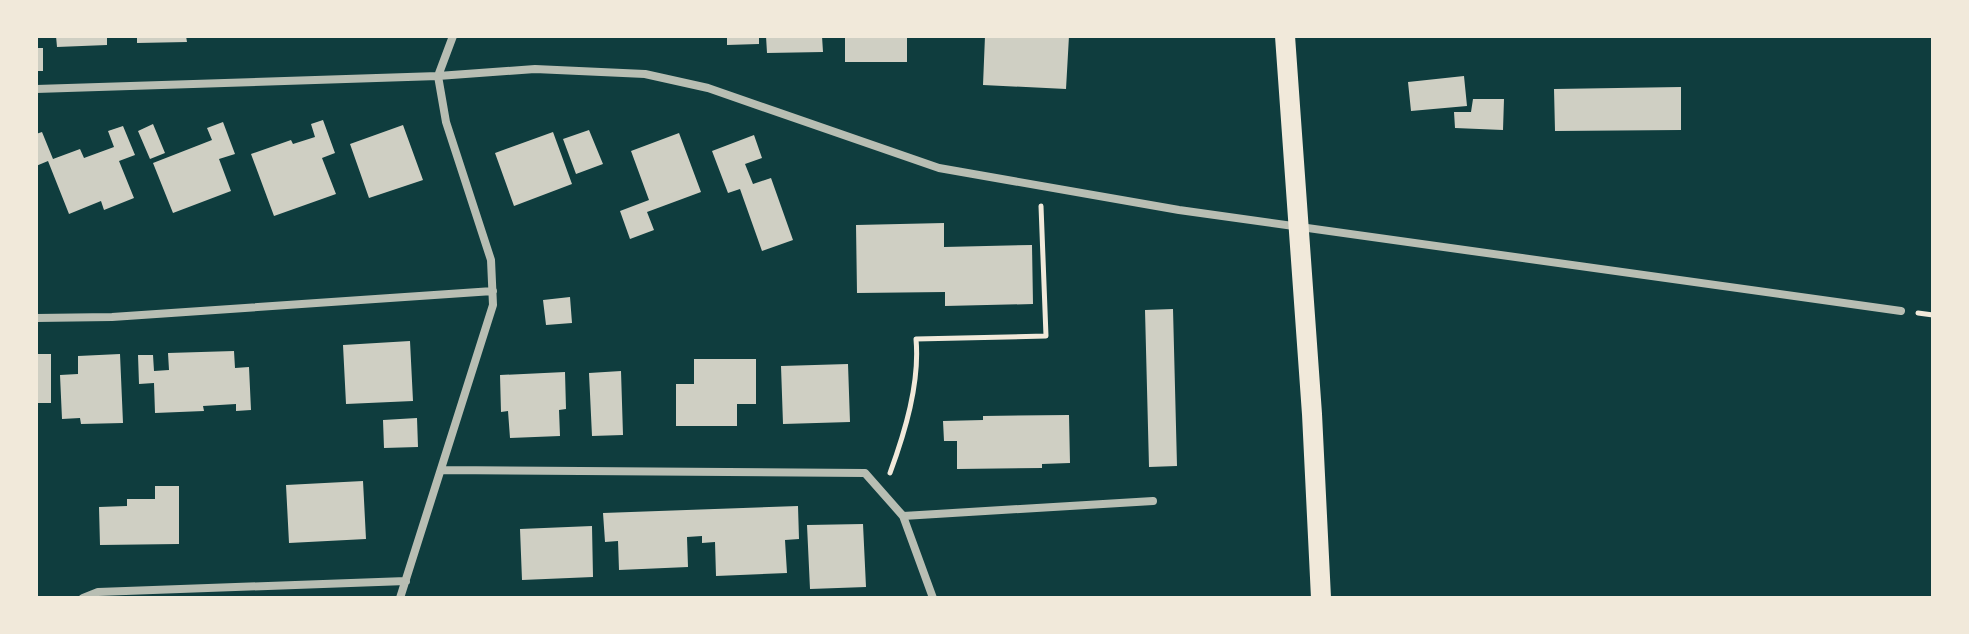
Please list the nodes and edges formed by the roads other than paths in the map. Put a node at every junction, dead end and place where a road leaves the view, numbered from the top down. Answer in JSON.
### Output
{"nodes":[{"id":1,"x":453,"y":36,"type":"edge"},
{"id":2,"x":1285,"y":36,"type":"edge"},
{"id":3,"x":438,"y":76,"type":"junction"},
{"id":4,"x":36,"y":89,"type":"edge"},
{"id":5,"x":493,"y":291,"type":"junction"},
{"id":6,"x":1901,"y":311,"type":"dead end"},
{"id":7,"x":36,"y":318,"type":"edge"},
{"id":8,"x":441,"y":470,"type":"junction"},
{"id":9,"x":1153,"y":501,"type":"dead end"},
{"id":10,"x":903,"y":516,"type":"junction"},
{"id":11,"x":406,"y":581,"type":"junction"},
{"id":12,"x":83,"y":598,"type":"edge"},
{"id":13,"x":400,"y":598,"type":"edge"},
{"id":14,"x":933,"y":598,"type":"edge"},
{"id":15,"x":1321,"y":598,"type":"edge"}],
"edges":[{"from":1,"to":3,"type":"street"},
{"from":2,"to":15,"type":"main road"},
{"from":3,"to":4,"type":"street"},
{"from":3,"to":5,"type":"street"},
{"from":3,"to":6,"type":"street"},
{"from":5,"to":7,"type":"street"},
{"from":5,"to":8,"type":"street"},
{"from":8,"to":10,"type":"street"},
{"from":8,"to":11,"type":"street"},
{"from":9,"to":10,"type":"street"},
{"from":10,"to":14,"type":"street"},
{"from":11,"to":12,"type":"street"},
{"from":11,"to":13,"type":"street"}]}
